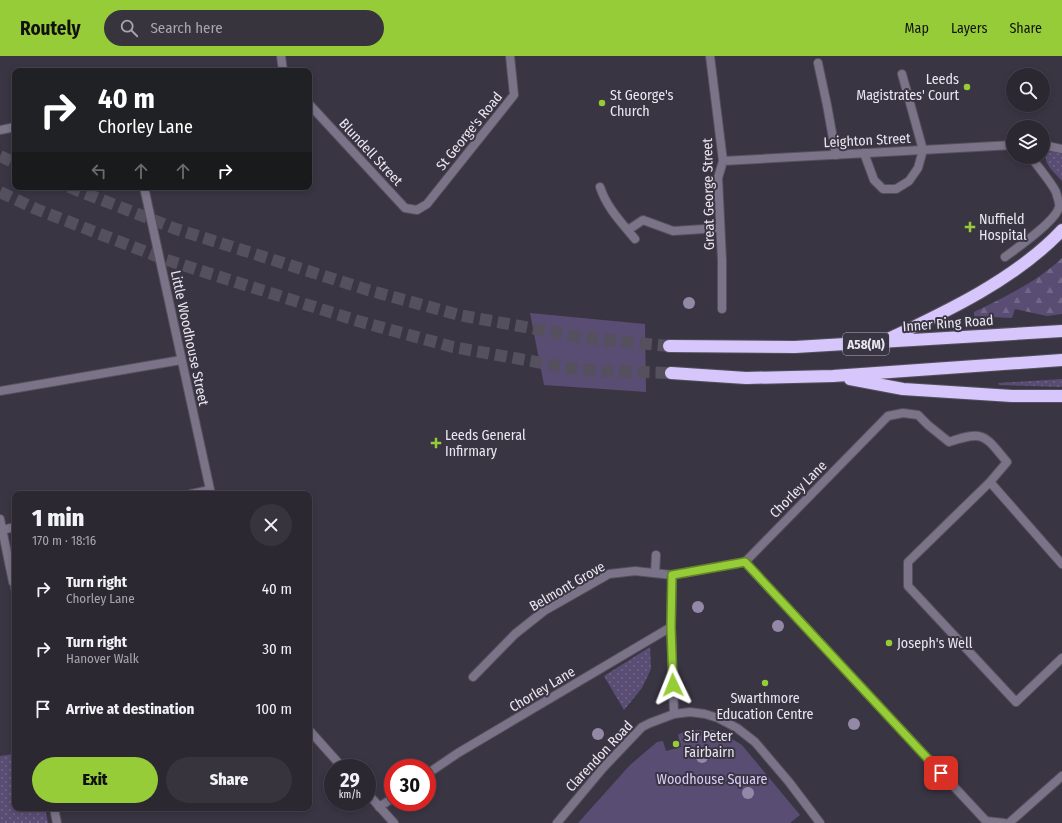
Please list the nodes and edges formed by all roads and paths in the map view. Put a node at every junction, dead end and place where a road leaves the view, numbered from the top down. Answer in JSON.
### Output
{"nodes":[{"id":1,"x":281,"y":56,"type":"edge"},
{"id":2,"x":510,"y":56,"type":"edge"},
{"id":3,"x":710,"y":56,"type":"edge"},
{"id":4,"x":818,"y":63,"type":"dead end"},
{"id":5,"x":283,"y":68,"type":"edge"},
{"id":6,"x":902,"y":74,"type":"dead end"},
{"id":7,"x":312,"y":107,"type":"edge"},
{"id":8,"x":12,"y":128,"type":"edge"},
{"id":9,"x":0,"y":130,"type":"edge"},
{"id":10,"x":1006,"y":145,"type":"edge"},
{"id":11,"x":1050,"y":146,"type":"edge"},
{"id":12,"x":1062,"y":149,"type":"edge"},
{"id":13,"x":924,"y":150,"type":"junction"},
{"id":14,"x":864,"y":153,"type":"junction"},
{"id":15,"x":836,"y":155,"type":"junction"},
{"id":16,"x":723,"y":161,"type":"junction"},
{"id":17,"x":1036,"y":164,"type":"edge"},
{"id":18,"x":600,"y":187,"type":"dead end"},
{"id":19,"x":145,"y":190,"type":"edge"},
{"id":20,"x":417,"y":210,"type":"joint"},
{"id":21,"x":720,"y":228,"type":"junction"},
{"id":22,"x":628,"y":230,"type":"junction"},
{"id":23,"x":1062,"y":230,"type":"edge"},
{"id":24,"x":635,"y":239,"type":"dead end"},
{"id":25,"x":1005,"y":257,"type":"dead end"},
{"id":26,"x":722,"y":309,"type":"dead end"},
{"id":27,"x":1062,"y":330,"type":"edge"},
{"id":28,"x":879,"y":343,"type":"junction"},
{"id":29,"x":669,"y":346,"type":"tunnel mouth"},
{"id":30,"x":181,"y":360,"type":"junction"},
{"id":31,"x":1062,"y":360,"type":"edge"},
{"id":32,"x":671,"y":373,"type":"tunnel mouth"},
{"id":33,"x":88,"y":376,"type":"junction"},
{"id":34,"x":834,"y":376,"type":"junction"},
{"id":35,"x":90,"y":385,"type":"dead end"},
{"id":36,"x":0,"y":392,"type":"edge"},
{"id":37,"x":1062,"y":396,"type":"edge"},
{"id":38,"x":990,"y":482,"type":"junction"},
{"id":39,"x":210,"y":491,"type":"edge"},
{"id":40,"x":0,"y":519,"type":"edge"},
{"id":41,"x":12,"y":528,"type":"edge"},
{"id":42,"x":2,"y":530,"type":"junction"},
{"id":43,"x":656,"y":555,"type":"dead end"},
{"id":44,"x":745,"y":562,"type":"junction"},
{"id":45,"x":1062,"y":564,"type":"edge"},
{"id":46,"x":655,"y":573,"type":"junction"},
{"id":47,"x":672,"y":575,"type":"junction"},
{"id":48,"x":12,"y":577,"type":"edge"},
{"id":49,"x":671,"y":627,"type":"junction"},
{"id":50,"x":1062,"y":658,"type":"edge"},
{"id":51,"x":472,"y":677,"type":"dead end"},
{"id":52,"x":674,"y":714,"type":"junction"},
{"id":53,"x":312,"y":733,"type":"edge"},
{"id":54,"x":335,"y":759,"type":"edge"},
{"id":55,"x":436,"y":768,"type":"edge"},
{"id":56,"x":1062,"y":776,"type":"edge"},
{"id":57,"x":376,"y":803,"type":"edge"},
{"id":58,"x":384,"y":804,"type":"edge"},
{"id":59,"x":380,"y":807,"type":"junction"},
{"id":60,"x":55,"y":811,"type":"edge"},
{"id":61,"x":57,"y":823,"type":"edge"},
{"id":62,"x":394,"y":823,"type":"edge"},
{"id":63,"x":557,"y":823,"type":"edge"},
{"id":64,"x":820,"y":823,"type":"edge"},
{"id":65,"x":1004,"y":823,"type":"edge"},
{"id":66,"x":1009,"y":823,"type":"edge"}],
"edges":[{"from":1,"to":5,"type":"street"},
{"from":2,"to":20,"type":"street","name":"St George's Road"},
{"from":3,"to":16,"type":"street","name":"Great George Street"},
{"from":4,"to":15,"type":"street"},
{"from":6,"to":13,"type":"street"},
{"from":7,"to":20,"type":"street","name":"Blundell Street"},
{"from":8,"to":9,"type":"street"},
{"from":10,"to":13,"type":"street","name":"Leighton Street"},
{"from":11,"to":12,"type":"street"},
{"from":13,"to":14,"type":"street","name":"Leighton Street"},
{"from":13,"to":14,"type":"street"},
{"from":14,"to":15,"type":"street","name":"Leighton Street"},
{"from":15,"to":16,"type":"street","name":"Leighton Street"},
{"from":16,"to":21,"type":"street","name":"Great George Street"},
{"from":17,"to":25,"type":"street"},
{"from":18,"to":22,"type":"street"},
{"from":19,"to":30,"type":"street","name":"Little Woodhouse Street"},
{"from":21,"to":22,"type":"street"},
{"from":21,"to":26,"type":"street","name":"Great George Street"},
{"from":22,"to":24,"type":"street"},
{"from":23,"to":28,"type":"highway","number":"A58(M)"},
{"from":27,"to":28,"type":"highway","name":"Inner Ring Road","number":"A58(M)"},
{"from":28,"to":29,"type":"highway","name":"Inner Ring Road","number":"A58(M)"},
{"from":30,"to":33,"type":"street"},
{"from":30,"to":39,"type":"street","name":"Little Woodhouse Street"},
{"from":31,"to":34,"type":"highway","number":"A58(M)"},
{"from":32,"to":34,"type":"highway","number":"A58(M)"},
{"from":33,"to":35,"type":"street"},
{"from":33,"to":36,"type":"street"},
{"from":34,"to":37,"type":"highway","number":"A58(M)"},
{"from":38,"to":44,"type":"street","name":"Chorley Lane"},
{"from":38,"to":45,"type":"street"},
{"from":38,"to":50,"type":"street"},
{"from":40,"to":42,"type":"street"},
{"from":41,"to":42,"type":"street"},
{"from":42,"to":48,"type":"street"},
{"from":43,"to":46,"type":"street"},
{"from":44,"to":47,"type":"street"},
{"from":44,"to":65,"type":"street"},
{"from":46,"to":47,"type":"street","name":"Belmont Grove"},
{"from":46,"to":51,"type":"street","name":"Belmont Grove"},
{"from":47,"to":49,"type":"street"},
{"from":49,"to":52,"type":"street"},
{"from":49,"to":55,"type":"street","name":"Chorley Lane"},
{"from":52,"to":63,"type":"street","name":"Clarendon Road"},
{"from":52,"to":64,"type":"street"},
{"from":53,"to":54,"type":"street"},
{"from":56,"to":66,"type":"street"},
{"from":57,"to":59,"type":"street"},
{"from":58,"to":59,"type":"street"},
{"from":59,"to":62,"type":"street"},
{"from":60,"to":61,"type":"street"}]}
